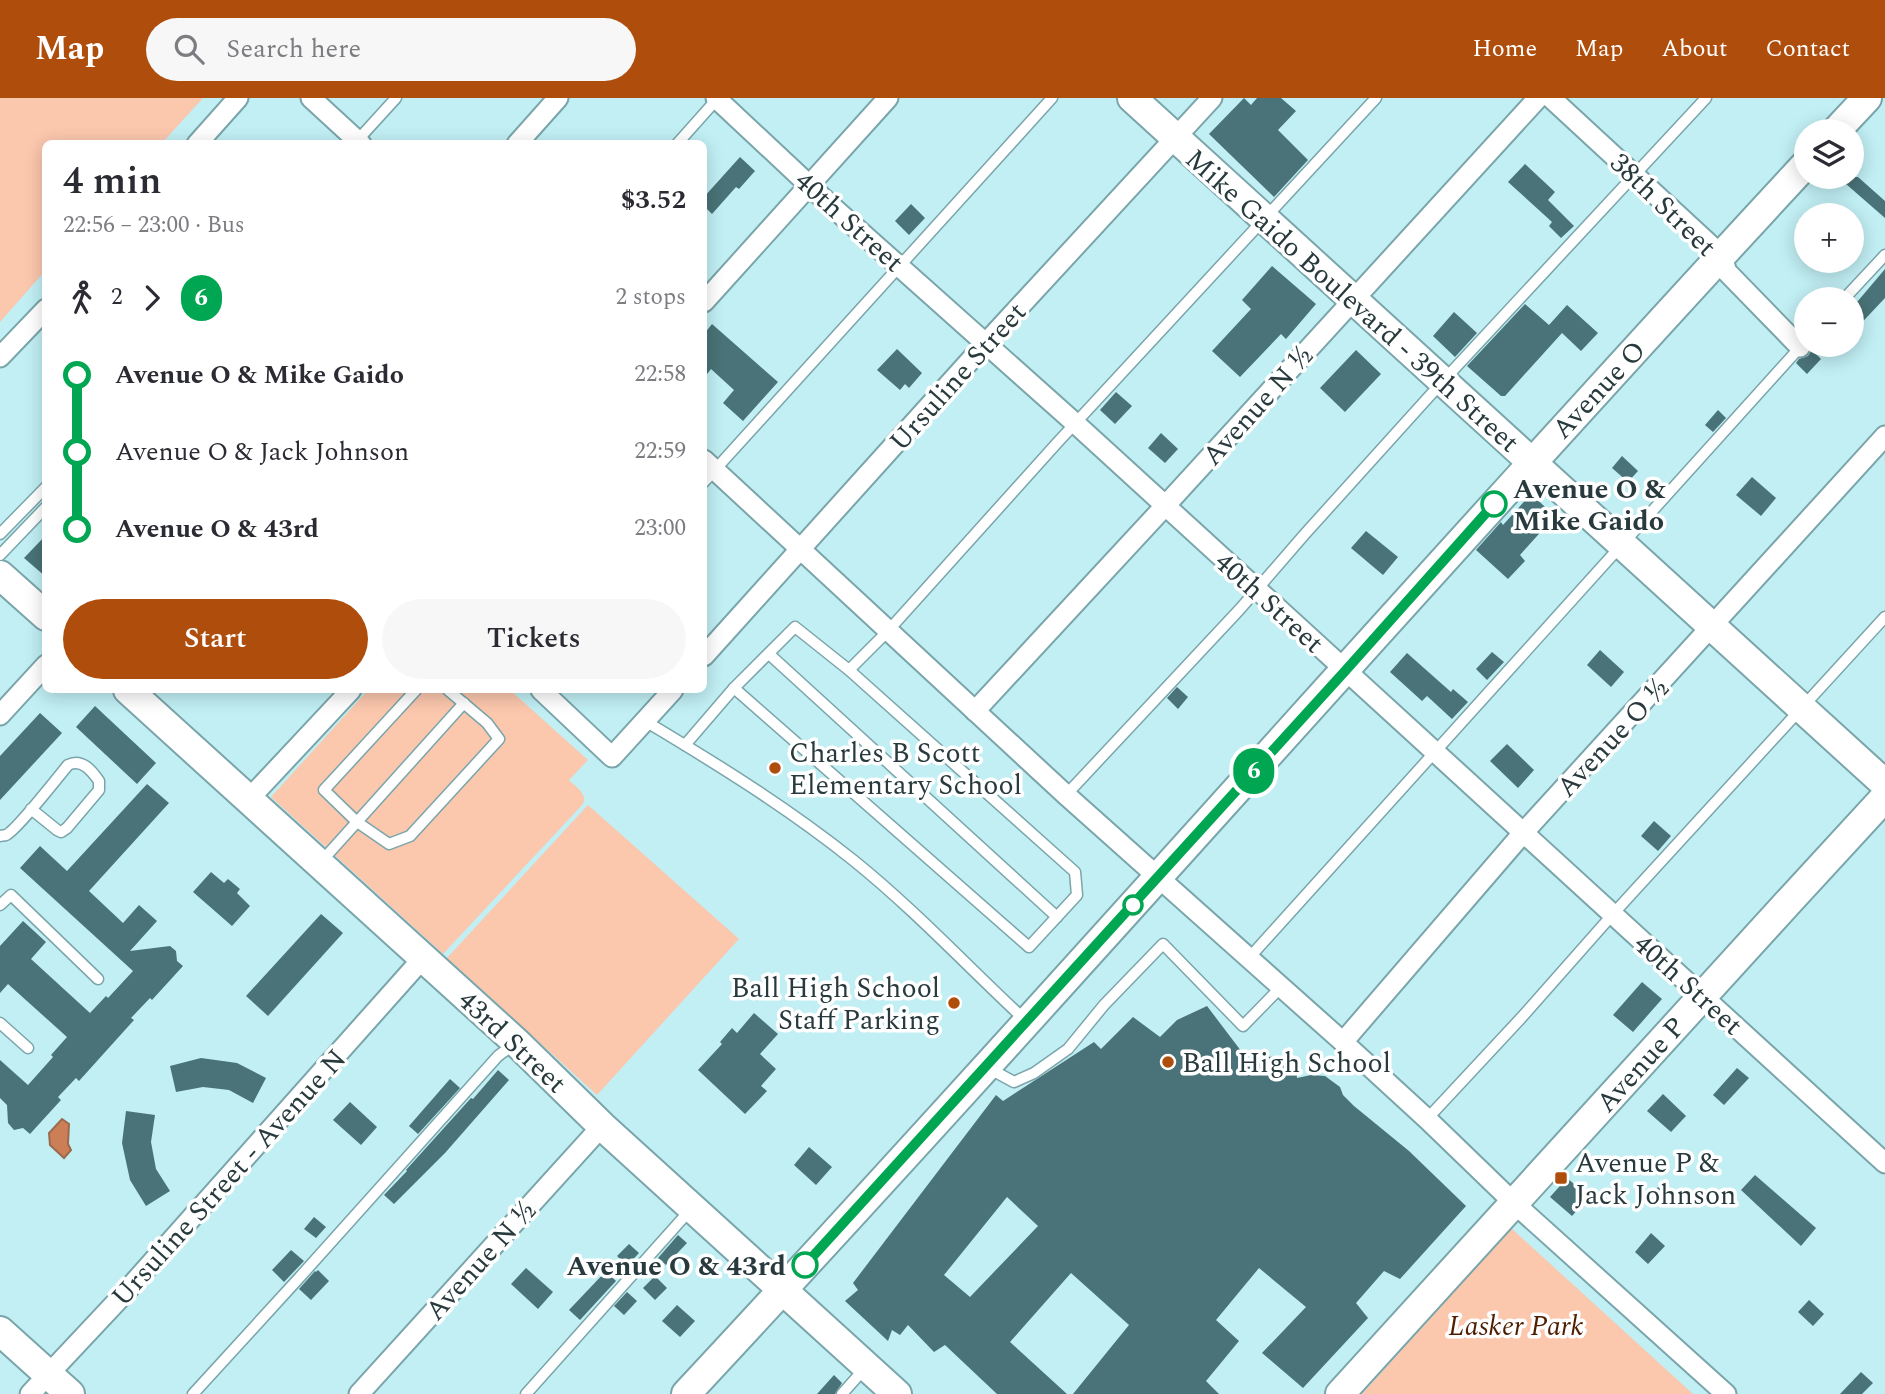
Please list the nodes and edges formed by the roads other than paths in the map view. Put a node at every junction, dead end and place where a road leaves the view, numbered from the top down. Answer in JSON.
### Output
{"nodes":[{"id":1,"x":238,"y":98,"type":"edge"},
{"id":2,"x":311,"y":98,"type":"edge"},
{"id":3,"x":396,"y":98,"type":"edge"},
{"id":4,"x":558,"y":98,"type":"edge"},
{"id":5,"x":717,"y":98,"type":"edge"},
{"id":6,"x":888,"y":98,"type":"edge"},
{"id":7,"x":1052,"y":98,"type":"edge"},
{"id":8,"x":1132,"y":98,"type":"edge"},
{"id":9,"x":1212,"y":98,"type":"edge"},
{"id":10,"x":1376,"y":98,"type":"edge"},
{"id":11,"x":1538,"y":98,"type":"edge"},
{"id":12,"x":1551,"y":98,"type":"edge"},
{"id":13,"x":1706,"y":98,"type":"edge"},
{"id":14,"x":1867,"y":98,"type":"edge"},
{"id":15,"x":1847,"y":119,"type":"edge"},
{"id":16,"x":1176,"y":138,"type":"junction"},
{"id":17,"x":201,"y":140,"type":"edge"},
{"id":18,"x":355,"y":140,"type":"edge"},
{"id":19,"x":359,"y":140,"type":"edge"},
{"id":20,"x":521,"y":140,"type":"edge"},
{"id":21,"x":680,"y":140,"type":"edge"},
{"id":22,"x":1635,"y":176,"type":"junction"},
{"id":23,"x":1794,"y":176,"type":"edge"},
{"id":24,"x":809,"y":185,"type":"junction"},
{"id":25,"x":1264,"y":219,"type":"junction"},
{"id":26,"x":1721,"y":255,"type":"junction"},
{"id":27,"x":1885,"y":255,"type":"edge"},
{"id":28,"x":899,"y":266,"type":"junction"},
{"id":29,"x":1855,"y":287,"type":"edge"},
{"id":30,"x":707,"y":299,"type":"edge"},
{"id":31,"x":1352,"y":300,"type":"junction"},
{"id":32,"x":42,"y":313,"type":"edge"},
{"id":33,"x":1794,"y":335,"type":"edge"},
{"id":34,"x":986,"y":343,"type":"junction"},
{"id":35,"x":1794,"y":354,"type":"edge"},
{"id":36,"x":0,"y":357,"type":"edge"},
{"id":37,"x":1443,"y":381,"type":"junction"},
{"id":38,"x":1076,"y":424,"type":"junction"},
{"id":39,"x":1885,"y":436,"type":"edge"},
{"id":40,"x":1531,"y":462,"type":"junction"},
{"id":41,"x":707,"y":471,"type":"edge"},
{"id":42,"x":42,"y":491,"type":"edge"},
{"id":43,"x":1165,"y":506,"type":"junction"},
{"id":44,"x":42,"y":511,"type":"edge"},
{"id":45,"x":0,"y":534,"type":"edge"},
{"id":46,"x":1622,"y":544,"type":"junction"},
{"id":47,"x":801,"y":550,"type":"junction"},
{"id":48,"x":0,"y":555,"type":"edge"},
{"id":49,"x":0,"y":575,"type":"edge"},
{"id":50,"x":1257,"y":590,"type":"junction"},
{"id":51,"x":42,"y":612,"type":"edge"},
{"id":52,"x":1885,"y":617,"type":"edge"},
{"id":53,"x":1713,"y":627,"type":"junction"},
{"id":54,"x":888,"y":631,"type":"junction"},
{"id":55,"x":707,"y":653,"type":"edge"},
{"id":56,"x":769,"y":654,"type":"junction"},
{"id":57,"x":42,"y":669,"type":"edge"},
{"id":58,"x":849,"y":670,"type":"junction"},
{"id":59,"x":1346,"y":670,"type":"junction"},
{"id":60,"x":734,"y":688,"type":"junction"},
{"id":61,"x":131,"y":693,"type":"edge"},
{"id":62,"x":348,"y":693,"type":"edge"},
{"id":63,"x":413,"y":693,"type":"edge"},
{"id":64,"x":451,"y":693,"type":"edge"},
{"id":65,"x":544,"y":693,"type":"edge"},
{"id":66,"x":670,"y":693,"type":"edge"},
{"id":67,"x":464,"y":704,"type":"junction"},
{"id":68,"x":1802,"y":709,"type":"junction"},
{"id":69,"x":975,"y":711,"type":"junction"},
{"id":70,"x":0,"y":715,"type":"edge"},
{"id":71,"x":645,"y":721,"type":"junction"},
{"id":72,"x":685,"y":745,"type":"junction"},
{"id":73,"x":1435,"y":752,"type":"junction"},
{"id":74,"x":1885,"y":784,"type":"edge"},
{"id":75,"x":1066,"y":795,"type":"junction"},
{"id":76,"x":1885,"y":797,"type":"edge"},
{"id":77,"x":249,"y":799,"type":"junction"},
{"id":78,"x":31,"y":809,"type":"junction"},
{"id":79,"x":357,"y":822,"type":"junction"},
{"id":80,"x":1523,"y":833,"type":"junction"},
{"id":81,"x":0,"y":836,"type":"edge"},
{"id":82,"x":320,"y":864,"type":"junction"},
{"id":83,"x":1158,"y":877,"type":"junction"},
{"id":84,"x":0,"y":905,"type":"edge"},
{"id":85,"x":1613,"y":914,"type":"junction"},
{"id":86,"x":1057,"y":917,"type":"junction"},
{"id":87,"x":423,"y":958,"type":"junction"},
{"id":88,"x":1249,"y":958,"type":"junction"},
{"id":89,"x":98,"y":979,"type":"dead end"},
{"id":90,"x":1281,"y":987,"type":"junction"},
{"id":91,"x":1702,"y":996,"type":"junction"},
{"id":92,"x":1027,"y":1022,"type":"junction"},
{"id":93,"x":0,"y":1023,"type":"edge"},
{"id":94,"x":516,"y":1042,"type":"junction"},
{"id":95,"x":1343,"y":1042,"type":"junction"},
{"id":96,"x":28,"y":1048,"type":"dead end"},
{"id":97,"x":986,"y":1066,"type":"junction"},
{"id":98,"x":1427,"y":1119,"type":"junction"},
{"id":99,"x":601,"y":1126,"type":"junction"},
{"id":100,"x":1882,"y":1154,"type":"edge"},
{"id":101,"x":1515,"y":1204,"type":"junction"},
{"id":102,"x":692,"y":1208,"type":"junction"},
{"id":103,"x":782,"y":1291,"type":"junction"},
{"id":104,"x":0,"y":1331,"type":"edge"},
{"id":105,"x":867,"y":1367,"type":"junction"},
{"id":106,"x":39,"y":1384,"type":"edge"},
{"id":107,"x":70,"y":1394,"type":"edge"},
{"id":108,"x":193,"y":1394,"type":"edge"},
{"id":109,"x":359,"y":1394,"type":"edge"},
{"id":110,"x":526,"y":1394,"type":"edge"},
{"id":111,"x":686,"y":1394,"type":"edge"},
{"id":112,"x":842,"y":1394,"type":"edge"},
{"id":113,"x":897,"y":1394,"type":"edge"},
{"id":114,"x":1340,"y":1394,"type":"edge"},
{"id":115,"x":1726,"y":1394,"type":"edge"}],
"edges":[{"from":1,"to":17,"type":"street"},
{"from":2,"to":18,"type":"street"},
{"from":3,"to":19,"type":"lane"},
{"from":4,"to":20,"type":"street"},
{"from":5,"to":21,"type":"lane"},
{"from":5,"to":24,"type":"street","name":"40th Street"},
{"from":6,"to":24,"type":"street"},
{"from":7,"to":28,"type":"lane"},
{"from":8,"to":16,"type":"main road","name":"Mike Gaido Boulevard - 39th Street"},
{"from":9,"to":16,"type":"street","name":"Ursuline Street"},
{"from":10,"to":25,"type":"lane"},
{"from":11,"to":31,"type":"street","name":"Avenue N ½"},
{"from":12,"to":22,"type":"street","name":"38th Street"},
{"from":13,"to":22,"type":"lane"},
{"from":14,"to":15,"type":"main road"},
{"from":16,"to":25,"type":"main road","name":"Mike Gaido Boulevard - 39th Street"},
{"from":16,"to":34,"type":"street","name":"Ursuline Street"},
{"from":22,"to":26,"type":"street","name":"38th Street"},
{"from":22,"to":37,"type":"lane"},
{"from":23,"to":26,"type":"main road","name":"Avenue O"},
{"from":24,"to":28,"type":"street","name":"40th Street"},
{"from":24,"to":30,"type":"street"},
{"from":25,"to":31,"type":"main road","name":"Mike Gaido Boulevard - 39th Street"},
{"from":25,"to":38,"type":"lane"},
{"from":26,"to":33,"type":"street","name":"38th Street"},
{"from":26,"to":40,"type":"main road","name":"Avenue O"},
{"from":27,"to":29,"type":"lane"},
{"from":28,"to":34,"type":"street","name":"40th Street"},
{"from":28,"to":41,"type":"lane"},
{"from":31,"to":37,"type":"main road","name":"Mike Gaido Boulevard - 39th Street"},
{"from":31,"to":43,"type":"street","name":"Avenue N ½"},
{"from":32,"to":36,"type":"street"},
{"from":34,"to":38,"type":"street","name":"40th Street"},
{"from":34,"to":47,"type":"street","name":"Ursuline Street"},
{"from":35,"to":46,"type":"lane"},
{"from":37,"to":40,"type":"main road","name":"Mike Gaido Boulevard - 39th Street"},
{"from":37,"to":50,"type":"lane"},
{"from":38,"to":43,"type":"street","name":"40th Street"},
{"from":38,"to":54,"type":"lane"},
{"from":39,"to":53,"type":"street","name":"Avenue O ½"},
{"from":40,"to":46,"type":"main road","name":"Mike Gaido Boulevard - 39th Street"},
{"from":40,"to":59,"type":"main road","name":"Avenue O"},
{"from":41,"to":47,"type":"street"},
{"from":42,"to":45,"type":"lane"},
{"from":43,"to":50,"type":"street","name":"40th Street"},
{"from":43,"to":69,"type":"street","name":"Avenue N ½"},
{"from":44,"to":48,"type":"lane"},
{"from":46,"to":53,"type":"main road","name":"Mike Gaido Boulevard - 39th Street"},
{"from":46,"to":73,"type":"lane"},
{"from":47,"to":54,"type":"street"},
{"from":47,"to":55,"type":"street","name":"Ursuline Street"},
{"from":49,"to":51,"type":"main road"},
{"from":50,"to":59,"type":"street","name":"40th Street"},
{"from":50,"to":75,"type":"lane"},
{"from":52,"to":68,"type":"lane"},
{"from":53,"to":68,"type":"main road","name":"Mike Gaido Boulevard - 39th Street"},
{"from":53,"to":80,"type":"street","name":"Avenue O ½"},
{"from":54,"to":58,"type":"lane"},
{"from":54,"to":69,"type":"street"},
{"from":56,"to":58,"type":"lane"},
{"from":56,"to":60,"type":"lane"},
{"from":56,"to":86,"type":"lane"},
{"from":57,"to":70,"type":"street"},
{"from":58,"to":86,"type":"lane"},
{"from":59,"to":73,"type":"street","name":"40th Street"},
{"from":59,"to":83,"type":"main road","name":"Avenue O"},
{"from":60,"to":72,"type":"lane"},
{"from":60,"to":86,"type":"lane"},
{"from":61,"to":77,"type":"main road","name":"43rd Street"},
{"from":62,"to":77,"type":"street"},
{"from":63,"to":79,"type":"lane"},
{"from":64,"to":67,"type":"lane"},
{"from":65,"to":71,"type":"street"},
{"from":66,"to":71,"type":"street"},
{"from":67,"to":79,"type":"lane"},
{"from":67,"to":79,"type":"lane"},
{"from":68,"to":74,"type":"main road","name":"Mike Gaido Boulevard - 39th Street"},
{"from":68,"to":85,"type":"lane"},
{"from":69,"to":75,"type":"street"},
{"from":71,"to":72,"type":"lane"},
{"from":72,"to":92,"type":"lane"},
{"from":73,"to":80,"type":"street","name":"40th Street"},
{"from":73,"to":88,"type":"lane"},
{"from":75,"to":83,"type":"street"},
{"from":76,"to":91,"type":"main road","name":"Avenue P"},
{"from":77,"to":82,"type":"main road","name":"43rd Street"},
{"from":78,"to":78,"type":"lane"},
{"from":78,"to":81,"type":"lane"},
{"from":79,"to":82,"type":"lane"},
{"from":80,"to":85,"type":"street","name":"40th Street"},
{"from":80,"to":95,"type":"street","name":"Avenue O ½"},
{"from":82,"to":87,"type":"main road","name":"43rd Street"},
{"from":83,"to":88,"type":"street"},
{"from":83,"to":92,"type":"main road","name":"Avenue O"},
{"from":84,"to":89,"type":"lane"},
{"from":85,"to":91,"type":"street","name":"40th Street"},
{"from":85,"to":98,"type":"lane"},
{"from":87,"to":94,"type":"main road","name":"43rd Street"},
{"from":87,"to":106,"type":"street","name":"Ursuline Street - Avenue N"},
{"from":88,"to":90,"type":"street"},
{"from":90,"to":95,"type":"street"},
{"from":90,"to":97,"type":"lane"},
{"from":91,"to":100,"type":"street","name":"40th Street"},
{"from":91,"to":101,"type":"main road","name":"Avenue P"},
{"from":92,"to":97,"type":"main road","name":"Avenue O"},
{"from":93,"to":96,"type":"lane"},
{"from":94,"to":99,"type":"main road","name":"43rd Street"},
{"from":94,"to":108,"type":"lane"},
{"from":95,"to":98,"type":"street"},
{"from":97,"to":103,"type":"main road","name":"Avenue O"},
{"from":98,"to":101,"type":"street"},
{"from":99,"to":102,"type":"main road","name":"43rd Street"},
{"from":99,"to":109,"type":"street","name":"Avenue N ½"},
{"from":101,"to":114,"type":"main road","name":"Avenue P"},
{"from":101,"to":115,"type":"street"},
{"from":102,"to":103,"type":"main road","name":"43rd Street"},
{"from":102,"to":110,"type":"lane"},
{"from":103,"to":105,"type":"main road","name":"43rd Street"},
{"from":103,"to":111,"type":"main road","name":"Avenue O"},
{"from":104,"to":106,"type":"main road"},
{"from":105,"to":112,"type":"lane"},
{"from":105,"to":113,"type":"main road","name":"43rd Street"},
{"from":106,"to":107,"type":"main road"}]}
